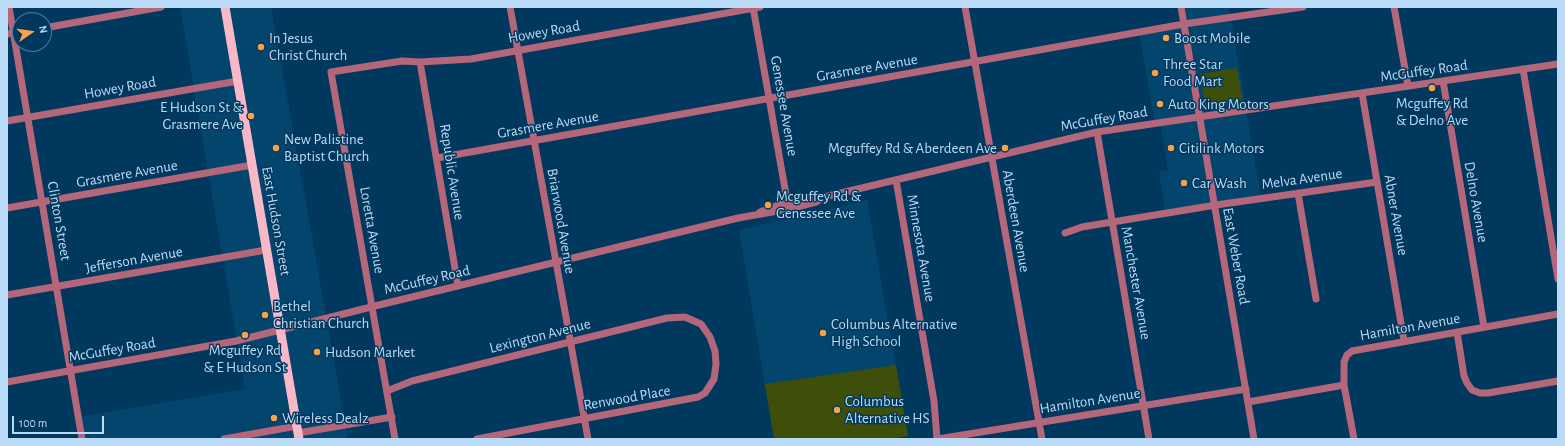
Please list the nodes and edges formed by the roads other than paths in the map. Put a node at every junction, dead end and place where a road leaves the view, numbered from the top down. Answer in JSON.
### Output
{"nodes":[{"id":1,"x":9,"y":7,"type":"edge"},
{"id":2,"x":161,"y":7,"type":"edge"},
{"id":3,"x":225,"y":7,"type":"edge"},
{"id":4,"x":510,"y":7,"type":"edge"},
{"id":5,"x":755,"y":7,"type":"edge"},
{"id":6,"x":965,"y":7,"type":"edge"},
{"id":7,"x":1181,"y":7,"type":"edge"},
{"id":8,"x":1303,"y":7,"type":"edge"},
{"id":9,"x":1394,"y":7,"type":"edge"},
{"id":10,"x":1184,"y":24,"type":"junction"},
{"id":11,"x":12,"y":26,"type":"edge"},
{"id":12,"x":52,"y":27,"type":"edge"},
{"id":13,"x":518,"y":50,"type":"junction"},
{"id":14,"x":16,"y":52,"type":"edge"},
{"id":15,"x":420,"y":62,"type":"junction"},
{"id":16,"x":974,"y":62,"type":"junction"},
{"id":17,"x":1558,"y":64,"type":"edge"},
{"id":18,"x":1524,"y":69,"type":"junction"},
{"id":19,"x":331,"y":72,"type":"joint"},
{"id":20,"x":238,"y":81,"type":"junction"},
{"id":21,"x":1443,"y":81,"type":"junction"},
{"id":22,"x":1408,"y":86,"type":"junction"},
{"id":23,"x":1362,"y":93,"type":"junction"},
{"id":24,"x":769,"y":99,"type":"junction"},
{"id":25,"x":1199,"y":116,"type":"junction"},
{"id":26,"x":28,"y":117,"type":"junction"},
{"id":27,"x":7,"y":120,"type":"edge"},
{"id":28,"x":1097,"y":132,"type":"junction"},
{"id":29,"x":533,"y":141,"type":"junction"},
{"id":30,"x":992,"y":157,"type":"junction"},
{"id":31,"x":437,"y":158,"type":"junction"},
{"id":32,"x":252,"y":165,"type":"junction"},
{"id":33,"x":896,"y":180,"type":"junction"},
{"id":34,"x":1377,"y":182,"type":"junction"},
{"id":35,"x":1298,"y":193,"type":"junction"},
{"id":36,"x":42,"y":202,"type":"junction"},
{"id":37,"x":1214,"y":205,"type":"junction"},
{"id":38,"x":788,"y":206,"type":"junction"},
{"id":39,"x":7,"y":208,"type":"edge"},
{"id":40,"x":1112,"y":222,"type":"junction"},
{"id":41,"x":1065,"y":233,"type":"dead end"},
{"id":42,"x":266,"y":250,"type":"junction"},
{"id":43,"x":555,"y":262,"type":"junction"},
{"id":44,"x":1558,"y":279,"type":"edge"},
{"id":45,"x":57,"y":286,"type":"junction"},
{"id":46,"x":458,"y":286,"type":"junction"},
{"id":47,"x":7,"y":295,"type":"edge"},
{"id":48,"x":1316,"y":299,"type":"dead end"},
{"id":49,"x":372,"y":306,"type":"junction"},
{"id":50,"x":1558,"y":314,"type":"edge"},
{"id":51,"x":701,"y":324,"type":"joint"},
{"id":52,"x":1484,"y":327,"type":"junction"},
{"id":53,"x":280,"y":330,"type":"junction"},
{"id":54,"x":1457,"y":332,"type":"junction"},
{"id":55,"x":1404,"y":341,"type":"junction"},
{"id":56,"x":569,"y":342,"type":"junction"},
{"id":57,"x":71,"y":371,"type":"junction"},
{"id":58,"x":1558,"y":381,"type":"edge"},
{"id":59,"x":7,"y":382,"type":"edge"},
{"id":60,"x":1344,"y":385,"type":"junction"},
{"id":61,"x":1246,"y":389,"type":"junction"},
{"id":62,"x":387,"y":391,"type":"junction"},
{"id":63,"x":1248,"y":402,"type":"junction"},
{"id":64,"x":1143,"y":406,"type":"junction"},
{"id":65,"x":392,"y":417,"type":"junction"},
{"id":66,"x":584,"y":418,"type":"junction"},
{"id":67,"x":1040,"y":423,"type":"junction"},
{"id":68,"x":298,"y":433,"type":"edge"},
{"id":69,"x":82,"y":439,"type":"edge"},
{"id":70,"x":224,"y":439,"type":"edge"},
{"id":71,"x":396,"y":439,"type":"edge"},
{"id":72,"x":477,"y":439,"type":"edge"},
{"id":73,"x":588,"y":439,"type":"edge"},
{"id":74,"x":938,"y":439,"type":"edge"},
{"id":75,"x":1042,"y":439,"type":"edge"},
{"id":76,"x":1148,"y":439,"type":"edge"},
{"id":77,"x":1254,"y":439,"type":"edge"},
{"id":78,"x":1354,"y":439,"type":"edge"}],
"edges":[{"from":1,"to":11,"type":"street","name":"Clinton Street"},
{"from":2,"to":12,"type":"street"},
{"from":3,"to":20,"type":"main road","name":"East Hudson Street"},
{"from":4,"to":13,"type":"street","name":"Briarwood Avenue"},
{"from":5,"to":13,"type":"street","name":"Howey Road"},
{"from":5,"to":24,"type":"street","name":"Genessee Avenue"},
{"from":6,"to":16,"type":"street","name":"Aberdeen Avenue"},
{"from":7,"to":10,"type":"street","name":"East Weber Road"},
{"from":8,"to":10,"type":"street","name":"Grasmere Avenue"},
{"from":9,"to":22,"type":"street"},
{"from":10,"to":16,"type":"street","name":"Grasmere Avenue"},
{"from":10,"to":25,"type":"street","name":"East Weber Road"},
{"from":13,"to":15,"type":"street","name":"Howey Road"},
{"from":13,"to":29,"type":"street","name":"Briarwood Avenue"},
{"from":14,"to":26,"type":"street","name":"Clinton Street"},
{"from":15,"to":19,"type":"street","name":"Howey Road"},
{"from":15,"to":31,"type":"street","name":"Republic Avenue"},
{"from":16,"to":24,"type":"street","name":"Grasmere Avenue"},
{"from":16,"to":30,"type":"street","name":"Aberdeen Avenue"},
{"from":17,"to":18,"type":"street","name":"McGuffey Road"},
{"from":18,"to":21,"type":"street","name":"McGuffey Road"},
{"from":18,"to":44,"type":"street"},
{"from":19,"to":49,"type":"street","name":"Loretta Avenue"},
{"from":20,"to":26,"type":"street","name":"Howey Road"},
{"from":20,"to":32,"type":"main road","name":"East Hudson Street"},
{"from":21,"to":22,"type":"street","name":"McGuffey Road"},
{"from":21,"to":52,"type":"street","name":"Delno Avenue"},
{"from":22,"to":23,"type":"street","name":"McGuffey Road"},
{"from":23,"to":25,"type":"street","name":"McGuffey Road"},
{"from":23,"to":34,"type":"street","name":"Abner Avenue"},
{"from":24,"to":29,"type":"street","name":"Grasmere Avenue"},
{"from":24,"to":38,"type":"street","name":"Genessee Avenue"},
{"from":25,"to":28,"type":"street","name":"McGuffey Road"},
{"from":25,"to":37,"type":"street","name":"East Weber Road"},
{"from":26,"to":27,"type":"street","name":"Howey Road"},
{"from":26,"to":36,"type":"street","name":"Clinton Street"},
{"from":28,"to":30,"type":"street","name":"McGuffey Road"},
{"from":28,"to":40,"type":"street","name":"Manchester Avenue"},
{"from":29,"to":31,"type":"street","name":"Grasmere Avenue"},
{"from":29,"to":43,"type":"street","name":"Briarwood Avenue"},
{"from":30,"to":33,"type":"street","name":"McGuffey Road"},
{"from":30,"to":67,"type":"street","name":"Aberdeen Avenue"},
{"from":31,"to":46,"type":"street","name":"Republic Avenue"},
{"from":32,"to":36,"type":"street","name":"Grasmere Avenue"},
{"from":32,"to":42,"type":"main road","name":"East Hudson Street"},
{"from":33,"to":38,"type":"street","name":"McGuffey Road"},
{"from":33,"to":74,"type":"street","name":"Minnesota Avenue"},
{"from":34,"to":35,"type":"street","name":"Melva Avenue"},
{"from":34,"to":55,"type":"street","name":"Abner Avenue"},
{"from":35,"to":37,"type":"street","name":"Melva Avenue"},
{"from":35,"to":48,"type":"street"},
{"from":36,"to":39,"type":"street","name":"Grasmere Avenue"},
{"from":36,"to":45,"type":"street","name":"Clinton Street"},
{"from":37,"to":40,"type":"street","name":"Melva Avenue"},
{"from":37,"to":61,"type":"street","name":"East Weber Road"},
{"from":38,"to":43,"type":"street","name":"McGuffey Road"},
{"from":40,"to":41,"type":"street","name":"Melva Avenue"},
{"from":40,"to":64,"type":"street","name":"Manchester Avenue"},
{"from":42,"to":45,"type":"street","name":"Jefferson Avenue"},
{"from":42,"to":53,"type":"main road","name":"East Hudson Street"},
{"from":43,"to":46,"type":"street","name":"McGuffey Road"},
{"from":43,"to":56,"type":"street","name":"Briarwood Avenue"},
{"from":45,"to":47,"type":"street","name":"Jefferson Avenue"},
{"from":45,"to":57,"type":"street","name":"Clinton Street"},
{"from":46,"to":49,"type":"street","name":"McGuffey Road"},
{"from":49,"to":53,"type":"street","name":"McGuffey Road"},
{"from":49,"to":62,"type":"street","name":"Loretta Avenue"},
{"from":50,"to":52,"type":"street","name":"Hamilton Avenue"},
{"from":51,"to":56,"type":"street","name":"Lexington Avenue"},
{"from":51,"to":66,"type":"street","name":"Renwood Place"},
{"from":52,"to":54,"type":"street","name":"Hamilton Avenue"},
{"from":53,"to":57,"type":"street","name":"McGuffey Road"},
{"from":53,"to":68,"type":"main road","name":"East Hudson Street"},
{"from":54,"to":55,"type":"street","name":"Hamilton Avenue"},
{"from":54,"to":58,"type":"street"},
{"from":55,"to":60,"type":"street","name":"Hamilton Avenue"},
{"from":56,"to":62,"type":"street","name":"Lexington Avenue"},
{"from":56,"to":66,"type":"street","name":"Briarwood Avenue"},
{"from":57,"to":59,"type":"street","name":"McGuffey Road"},
{"from":57,"to":69,"type":"street","name":"Clinton Street"},
{"from":60,"to":63,"type":"street"},
{"from":60,"to":78,"type":"street","name":"Hamilton Avenue"},
{"from":61,"to":63,"type":"street","name":"East Weber Road"},
{"from":61,"to":64,"type":"street","name":"Hamilton Avenue"},
{"from":62,"to":65,"type":"street","name":"Loretta Avenue"},
{"from":63,"to":77,"type":"street","name":"East Weber Road"},
{"from":64,"to":67,"type":"street","name":"Hamilton Avenue"},
{"from":64,"to":76,"type":"street","name":"Manchester Avenue"},
{"from":65,"to":68,"type":"street"},
{"from":65,"to":71,"type":"street","name":"Loretta Avenue"},
{"from":66,"to":72,"type":"street","name":"Renwood Place"},
{"from":66,"to":73,"type":"street","name":"Briarwood Avenue"},
{"from":67,"to":74,"type":"street","name":"Hamilton Avenue"},
{"from":67,"to":75,"type":"street","name":"Aberdeen Avenue"},
{"from":68,"to":70,"type":"street"}]}
